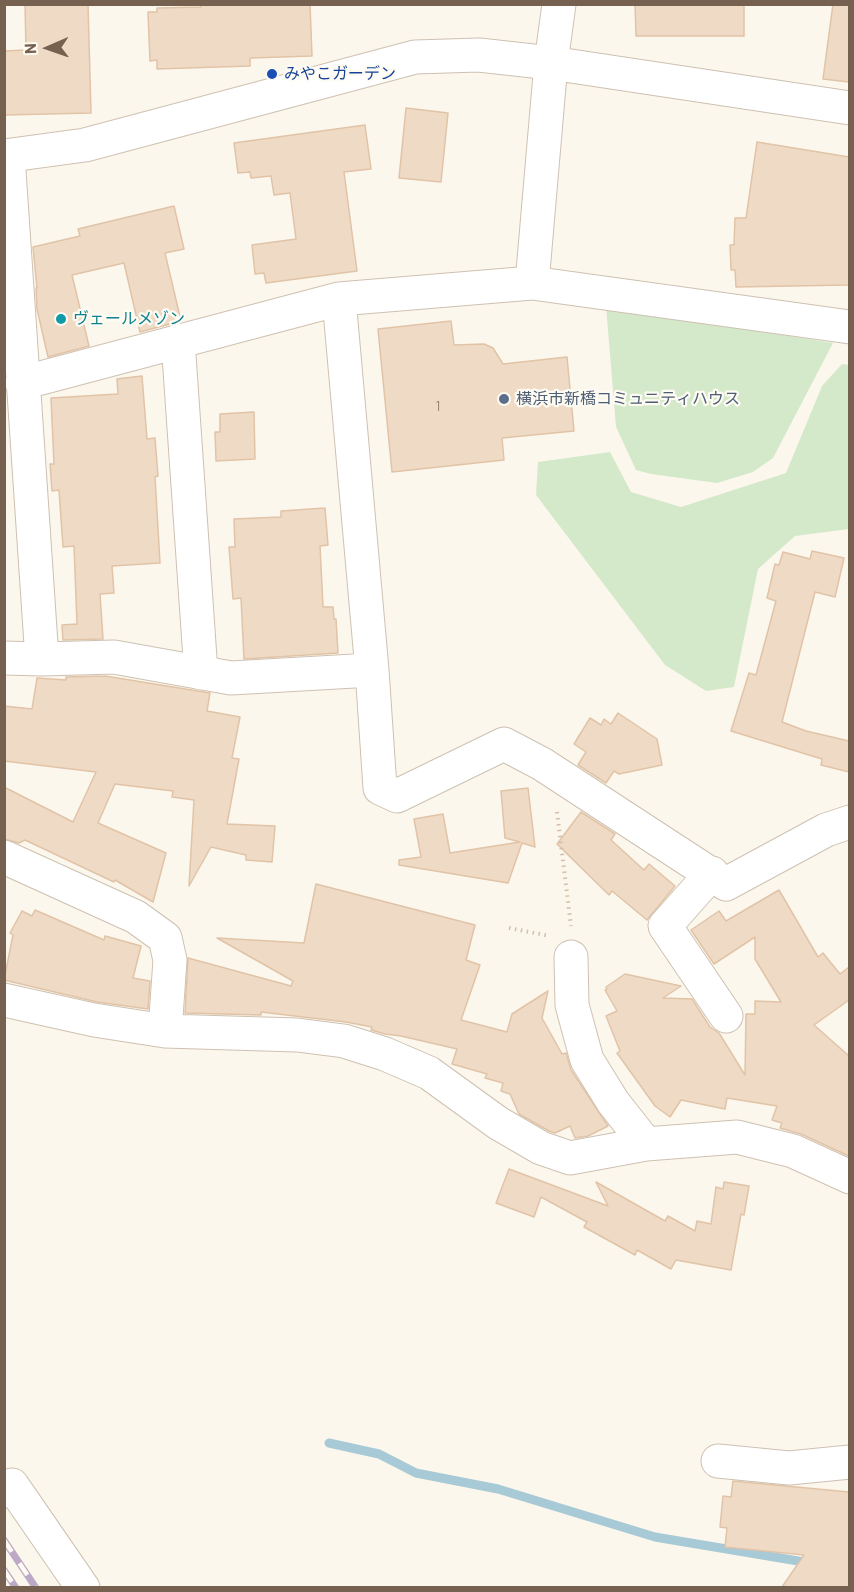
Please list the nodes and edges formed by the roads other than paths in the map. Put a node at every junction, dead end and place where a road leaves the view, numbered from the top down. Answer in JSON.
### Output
{"nodes":[{"id":1,"x":559,"y":4,"type":"edge"},
{"id":2,"x":551,"y":63,"type":"junction"},
{"id":3,"x":849,"y":108,"type":"edge"},
{"id":4,"x":6,"y":156,"type":"edge"},
{"id":5,"x":532,"y":283,"type":"junction"},
{"id":6,"x":339,"y":299,"type":"junction"},
{"id":7,"x":849,"y":327,"type":"edge"},
{"id":8,"x":178,"y":341,"type":"junction"},
{"id":9,"x":22,"y":383,"type":"junction"},
{"id":10,"x":4,"y":658,"type":"edge"},
{"id":11,"x":42,"y":659,"type":"junction"},
{"id":12,"x":372,"y":670,"type":"junction"},
{"id":13,"x":201,"y":673,"type":"junction"},
{"id":14,"x":849,"y":822,"type":"edge"},
{"id":15,"x":4,"y":857,"type":"edge"},
{"id":16,"x":712,"y":873,"type":"junction"},
{"id":17,"x":571,"y":957,"type":"road end"},
{"id":18,"x":4,"y":1000,"type":"edge"},
{"id":19,"x":726,"y":1016,"type":"dead end"},
{"id":20,"x":165,"y":1030,"type":"junction"},
{"id":21,"x":646,"y":1144,"type":"junction"},
{"id":22,"x":849,"y":1177,"type":"edge"},
{"id":23,"x":718,"y":1461,"type":"dead end"},
{"id":24,"x":849,"y":1462,"type":"edge"},
{"id":25,"x":4,"y":1491,"type":"edge"},
{"id":26,"x":83,"y":1587,"type":"edge"}],
"edges":[{"from":1,"to":2,"type":"street"},
{"from":2,"to":3,"type":"street"},
{"from":2,"to":4,"type":"street"},
{"from":2,"to":5,"type":"street"},
{"from":4,"to":9,"type":"street"},
{"from":5,"to":6,"type":"street"},
{"from":5,"to":7,"type":"street"},
{"from":6,"to":8,"type":"street"},
{"from":6,"to":12,"type":"street"},
{"from":8,"to":9,"type":"street"},
{"from":8,"to":13,"type":"street"},
{"from":9,"to":11,"type":"street"},
{"from":10,"to":11,"type":"street"},
{"from":11,"to":13,"type":"street"},
{"from":12,"to":13,"type":"street"},
{"from":12,"to":16,"type":"street"},
{"from":14,"to":16,"type":"street"},
{"from":15,"to":20,"type":"street"},
{"from":16,"to":19,"type":"street"},
{"from":17,"to":21,"type":"street"},
{"from":18,"to":20,"type":"street"},
{"from":20,"to":21,"type":"street"},
{"from":21,"to":22,"type":"street"},
{"from":23,"to":24,"type":"street"},
{"from":25,"to":26,"type":"street"}]}
